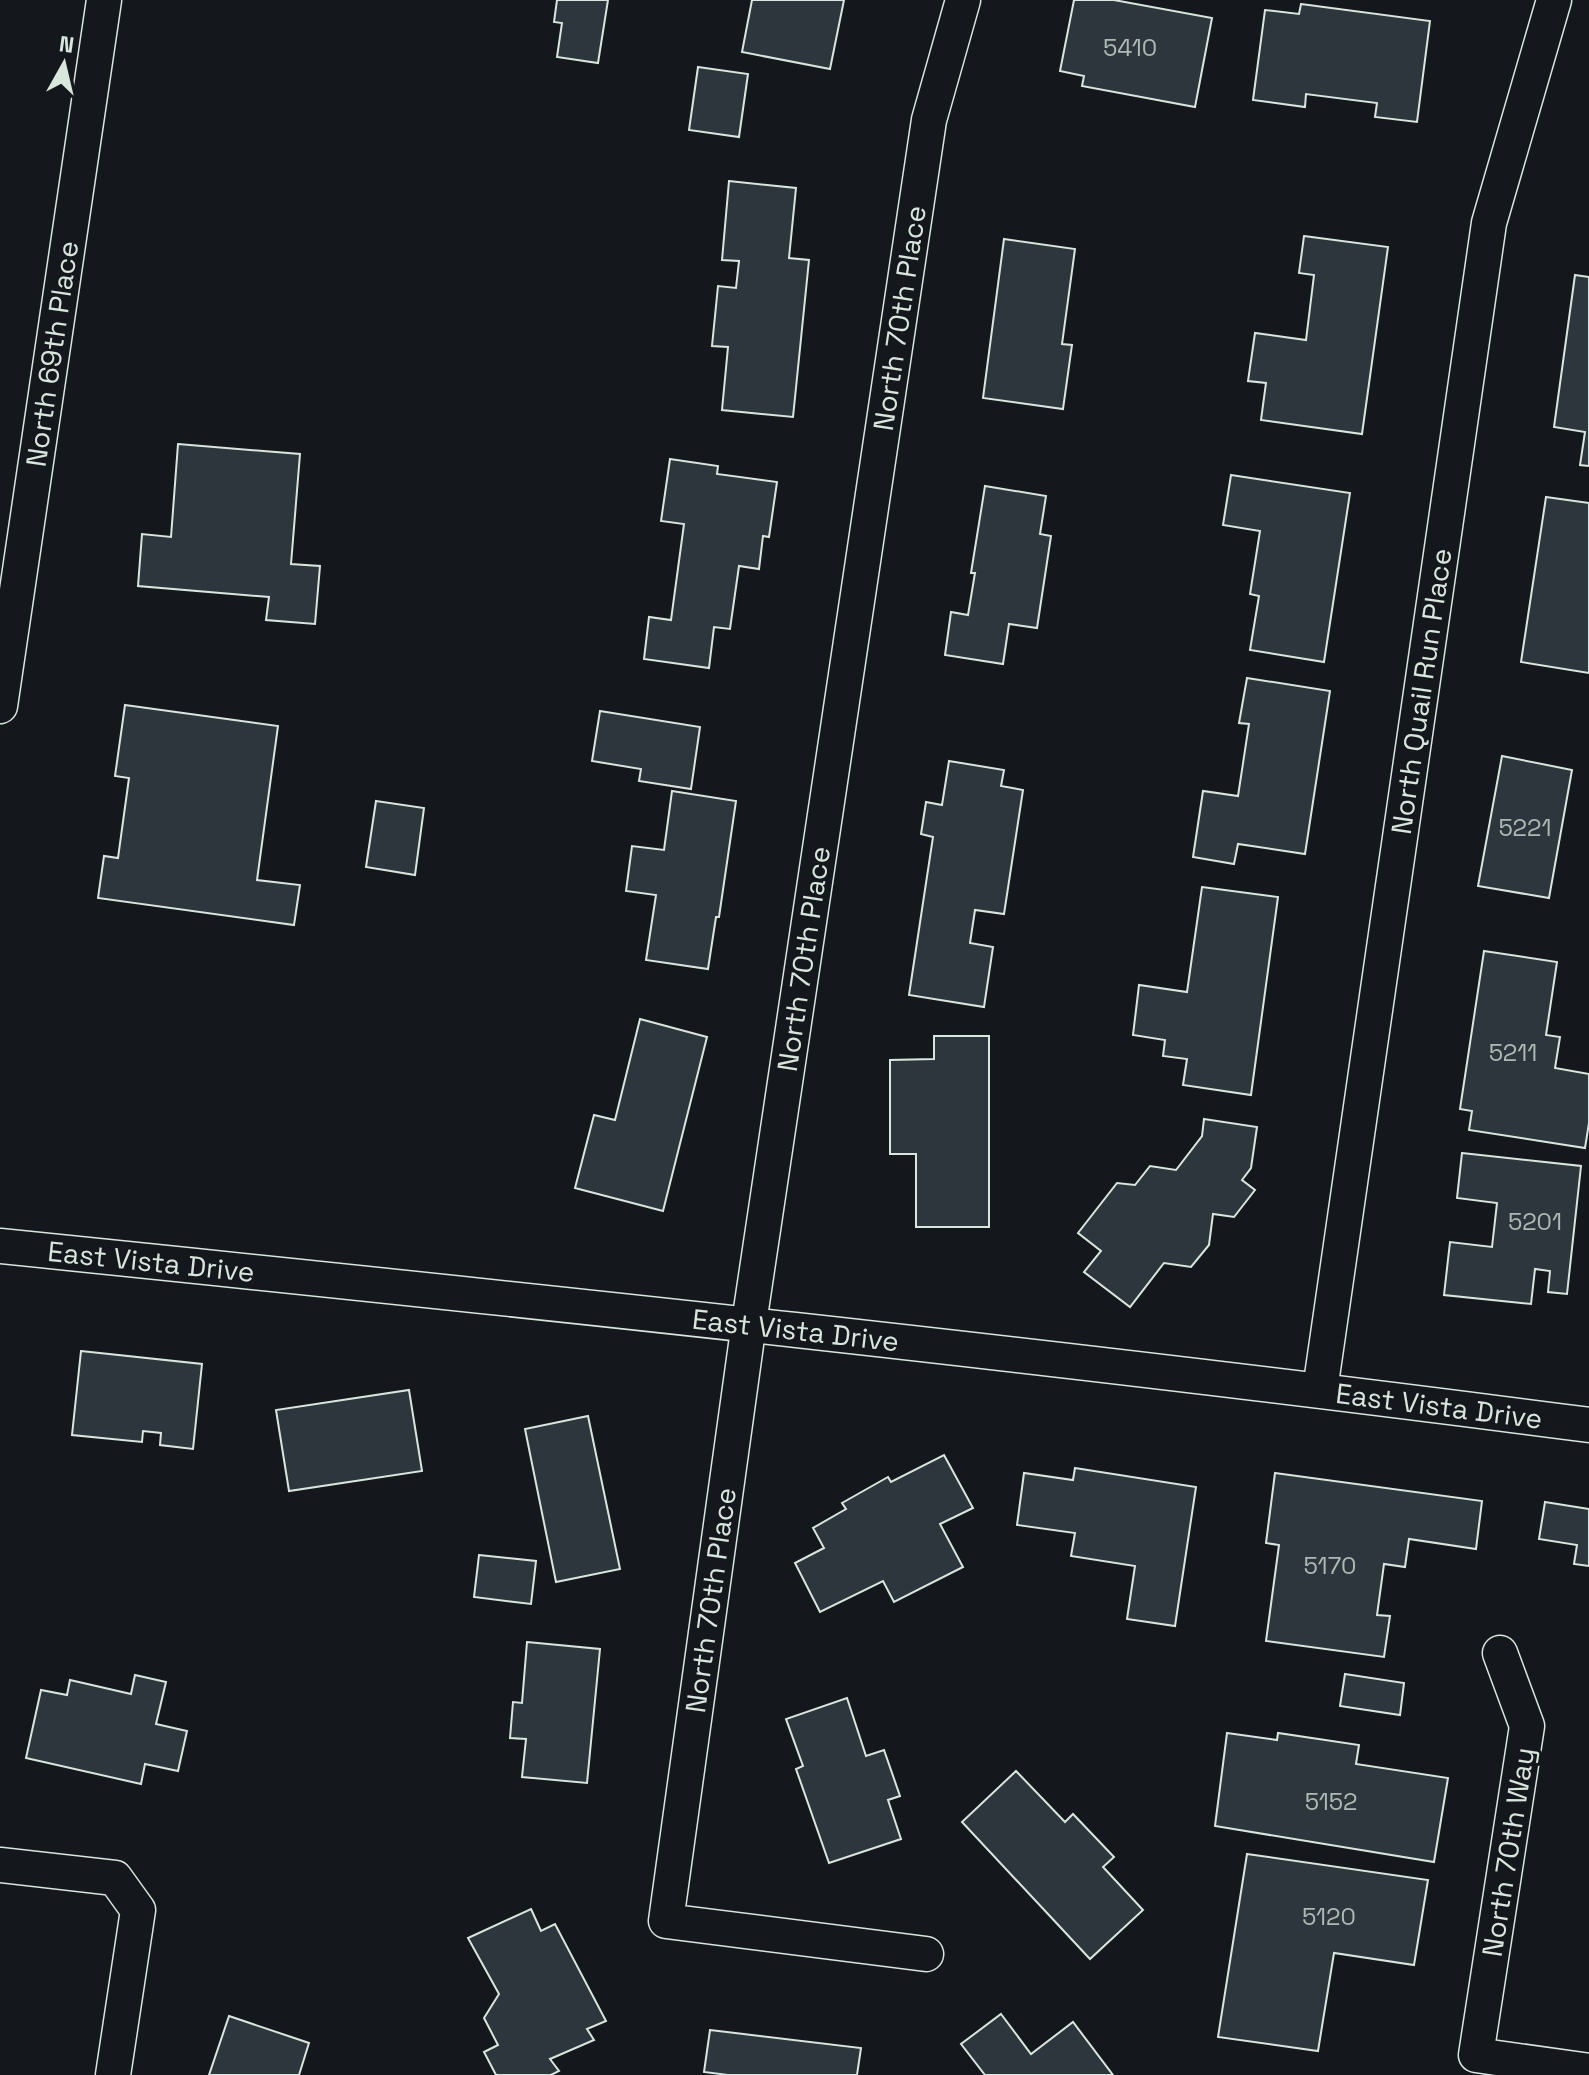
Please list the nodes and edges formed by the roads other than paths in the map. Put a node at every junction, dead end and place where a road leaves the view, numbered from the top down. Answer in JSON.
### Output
{"nodes":[{"id":1,"x":104,"y":0,"type":"edge"},
{"id":2,"x":963,"y":0,"type":"edge"},
{"id":3,"x":1554,"y":0,"type":"edge"},
{"id":4,"x":0,"y":706,"type":"edge"},
{"id":5,"x":0,"y":1246,"type":"edge"},
{"id":6,"x":749,"y":1323,"type":"junction"},
{"id":7,"x":1320,"y":1390,"type":"junction"},
{"id":8,"x":1589,"y":1425,"type":"edge"},
{"id":9,"x":1500,"y":1653,"type":"dead end"},
{"id":10,"x":0,"y":1865,"type":"edge"},
{"id":11,"x":926,"y":1954,"type":"dead end"},
{"id":12,"x":1589,"y":2071,"type":"edge"},
{"id":13,"x":113,"y":2075,"type":"edge"}],
"edges":[{"from":1,"to":4,"type":"street","name":"North 69th Place"},
{"from":2,"to":6,"type":"street","name":"North 70th Place"},
{"from":3,"to":7,"type":"street","name":"North Quail Run Place"},
{"from":5,"to":6,"type":"street","name":"East Vista Drive"},
{"from":6,"to":7,"type":"street","name":"East Vista Drive"},
{"from":6,"to":11,"type":"street","name":"North 70th Place"},
{"from":7,"to":8,"type":"street","name":"East Vista Drive"},
{"from":9,"to":12,"type":"street","name":"North 70th Way"},
{"from":10,"to":13,"type":"street"}]}
